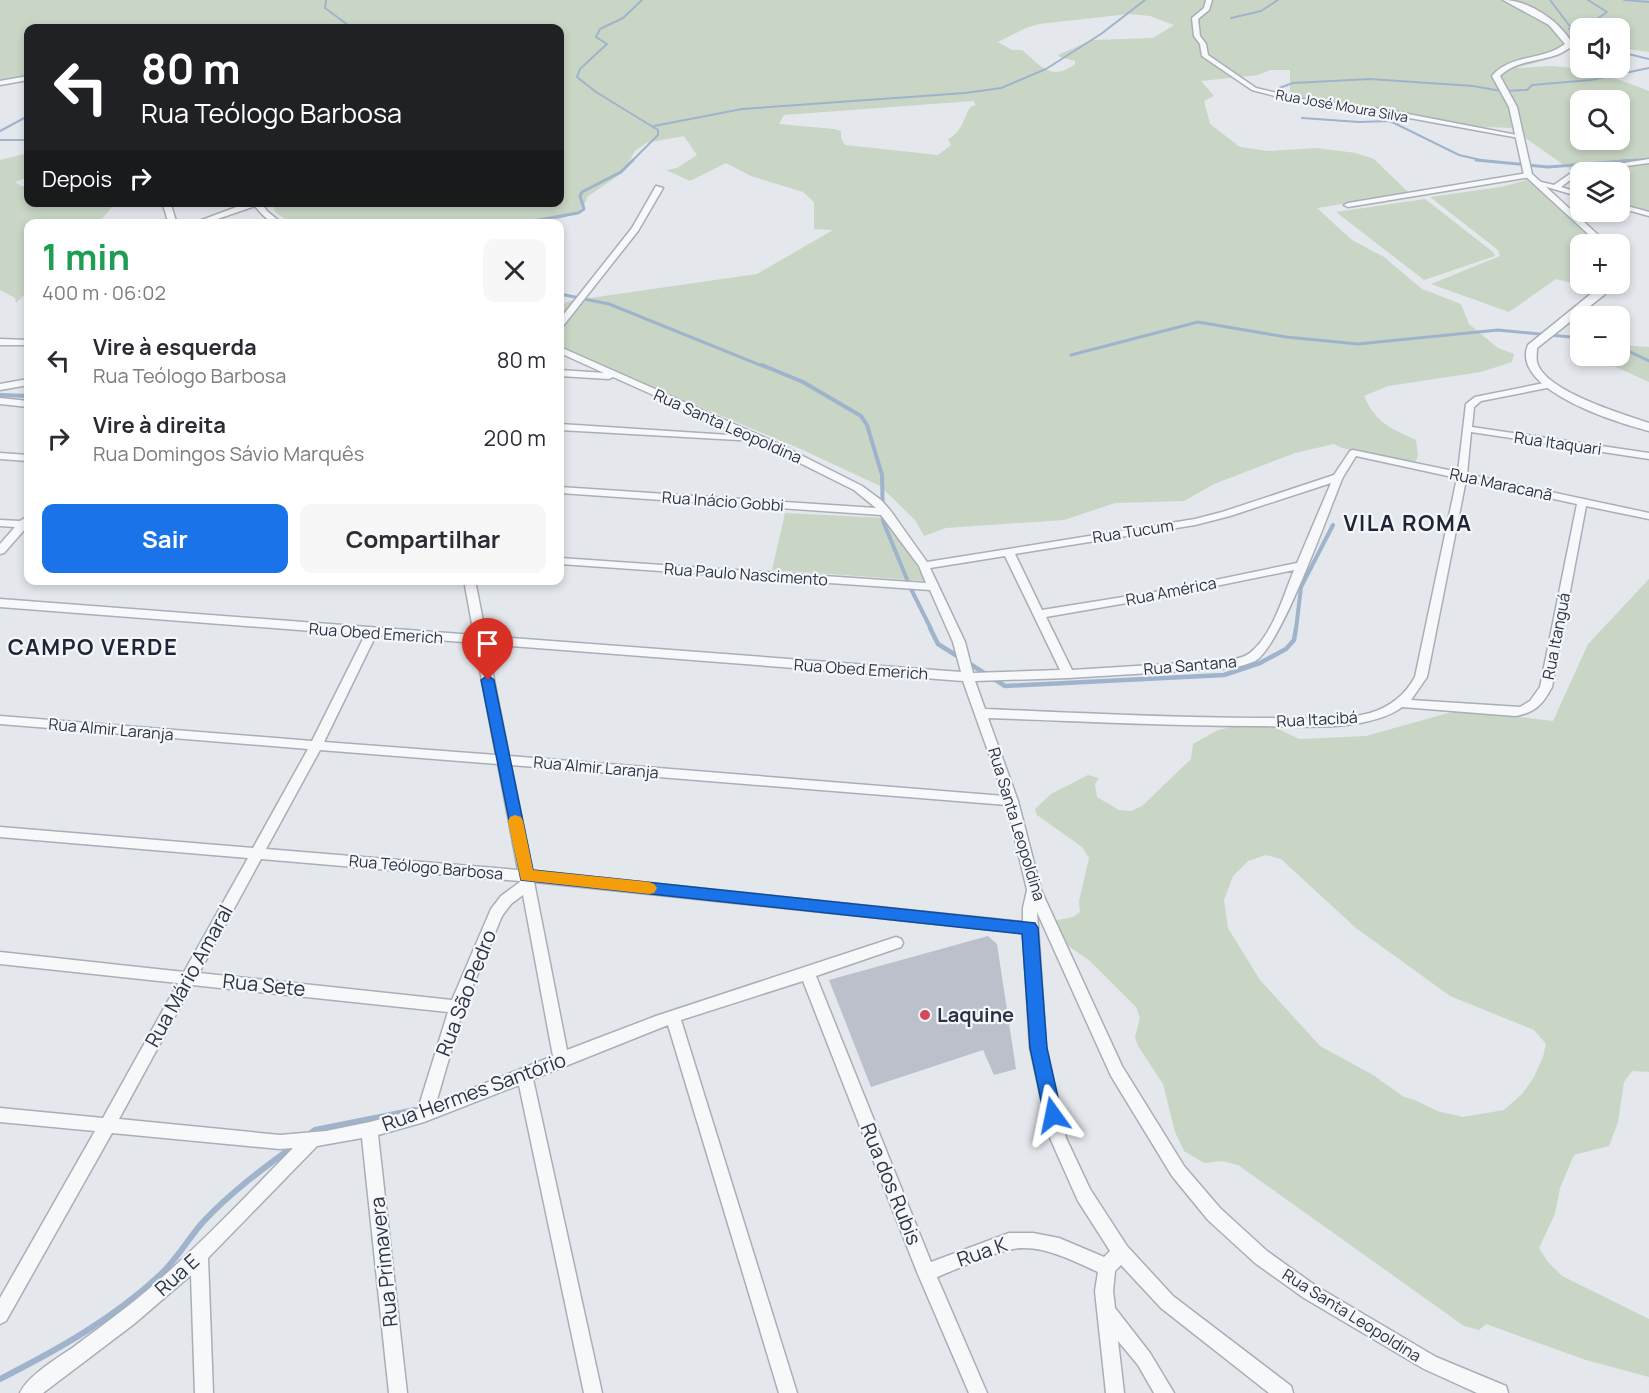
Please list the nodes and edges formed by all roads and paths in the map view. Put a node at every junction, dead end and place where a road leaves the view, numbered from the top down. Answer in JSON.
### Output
{"nodes":[{"id":1,"x":1209,"y":0,"type":"edge"},
{"id":2,"x":1506,"y":0,"type":"edge"},
{"id":3,"x":24,"y":79,"type":"edge"},
{"id":4,"x":0,"y":83,"type":"edge"},
{"id":5,"x":1519,"y":136,"type":"junction"},
{"id":6,"x":1649,"y":162,"type":"edge"},
{"id":7,"x":1528,"y":175,"type":"junction"},
{"id":8,"x":1537,"y":183,"type":"junction"},
{"id":9,"x":659,"y":188,"type":"dead end"},
{"id":10,"x":1555,"y":188,"type":"junction"},
{"id":11,"x":1570,"y":192,"type":"edge"},
{"id":12,"x":1348,"y":205,"type":"dead end"},
{"id":13,"x":244,"y":207,"type":"edge"},
{"id":14,"x":260,"y":207,"type":"edge"},
{"id":15,"x":1630,"y":209,"type":"edge"},
{"id":16,"x":1647,"y":214,"type":"edge"},
{"id":17,"x":209,"y":219,"type":"edge"},
{"id":18,"x":273,"y":219,"type":"edge"},
{"id":19,"x":1593,"y":234,"type":"edge"},
{"id":20,"x":1599,"y":294,"type":"edge"},
{"id":21,"x":564,"y":319,"type":"edge"},
{"id":22,"x":0,"y":342,"type":"edge"},
{"id":23,"x":24,"y":344,"type":"edge"},
{"id":24,"x":564,"y":352,"type":"edge"},
{"id":25,"x":564,"y":373,"type":"edge"},
{"id":26,"x":616,"y":376,"type":"junction"},
{"id":27,"x":24,"y":383,"type":"edge"},
{"id":28,"x":1549,"y":385,"type":"junction"},
{"id":29,"x":0,"y":387,"type":"edge"},
{"id":30,"x":0,"y":401,"type":"edge"},
{"id":31,"x":24,"y":404,"type":"edge"},
{"id":32,"x":1649,"y":427,"type":"edge"},
{"id":33,"x":564,"y":428,"type":"edge"},
{"id":34,"x":1468,"y":429,"type":"junction"},
{"id":35,"x":761,"y":440,"type":"junction"},
{"id":36,"x":1353,"y":453,"type":"joint"},
{"id":37,"x":0,"y":456,"type":"edge"},
{"id":38,"x":1649,"y":456,"type":"edge"},
{"id":39,"x":24,"y":458,"type":"edge"},
{"id":40,"x":1338,"y":477,"type":"junction"},
{"id":41,"x":1462,"y":477,"type":"junction"},
{"id":42,"x":564,"y":490,"type":"edge"},
{"id":43,"x":1582,"y":502,"type":"junction"},
{"id":44,"x":886,"y":512,"type":"junction"},
{"id":45,"x":1649,"y":516,"type":"edge"},
{"id":46,"x":0,"y":523,"type":"edge"},
{"id":47,"x":24,"y":523,"type":"edge"},
{"id":48,"x":24,"y":526,"type":"edge"},
{"id":49,"x":1008,"y":551,"type":"junction"},
{"id":50,"x":0,"y":552,"type":"edge"},
{"id":51,"x":564,"y":561,"type":"edge"},
{"id":52,"x":1302,"y":565,"type":"junction"},
{"id":53,"x":924,"y":566,"type":"junction"},
{"id":54,"x":470,"y":585,"type":"edge"},
{"id":55,"x":933,"y":587,"type":"junction"},
{"id":56,"x":0,"y":603,"type":"edge"},
{"id":57,"x":1040,"y":614,"type":"junction"},
{"id":58,"x":371,"y":633,"type":"junction"},
{"id":59,"x":480,"y":640,"type":"junction"},
{"id":60,"x":1068,"y":674,"type":"junction"},
{"id":61,"x":968,"y":677,"type":"junction"},
{"id":62,"x":1402,"y":703,"type":"junction"},
{"id":63,"x":980,"y":713,"type":"junction"},
{"id":64,"x":0,"y":720,"type":"edge"},
{"id":65,"x":316,"y":746,"type":"junction"},
{"id":66,"x":503,"y":759,"type":"junction"},
{"id":67,"x":1012,"y":801,"type":"junction"},
{"id":68,"x":0,"y":832,"type":"edge"},
{"id":69,"x":258,"y":852,"type":"junction"},
{"id":70,"x":527,"y":880,"type":"junction"},
{"id":71,"x":1034,"y":890,"type":"junction"},
{"id":72,"x":1030,"y":928,"type":"junction"},
{"id":73,"x":896,"y":943,"type":"dead end"},
{"id":74,"x":0,"y":958,"type":"edge"},
{"id":75,"x":808,"y":974,"type":"junction"},
{"id":76,"x":188,"y":977,"type":"junction"},
{"id":77,"x":457,"y":1006,"type":"junction"},
{"id":78,"x":673,"y":1017,"type":"junction"},
{"id":79,"x":561,"y":1060,"type":"junction"},
{"id":80,"x":525,"y":1076,"type":"junction"},
{"id":81,"x":0,"y":1115,"type":"edge"},
{"id":82,"x":423,"y":1115,"type":"junction"},
{"id":83,"x":108,"y":1126,"type":"junction"},
{"id":84,"x":369,"y":1130,"type":"junction"},
{"id":85,"x":311,"y":1141,"type":"junction"},
{"id":86,"x":1121,"y":1252,"type":"junction"},
{"id":87,"x":199,"y":1255,"type":"junction"},
{"id":88,"x":1107,"y":1267,"type":"junction"},
{"id":89,"x":926,"y":1272,"type":"junction"},
{"id":90,"x":1107,"y":1313,"type":"junction"},
{"id":91,"x":0,"y":1314,"type":"edge"},
{"id":92,"x":30,"y":1393,"type":"edge"},
{"id":93,"x":204,"y":1393,"type":"edge"},
{"id":94,"x":398,"y":1393,"type":"edge"},
{"id":95,"x":593,"y":1393,"type":"edge"},
{"id":96,"x":788,"y":1393,"type":"edge"},
{"id":97,"x":978,"y":1393,"type":"edge"},
{"id":98,"x":1115,"y":1393,"type":"edge"},
{"id":99,"x":1165,"y":1393,"type":"edge"},
{"id":100,"x":1284,"y":1393,"type":"edge"},
{"id":101,"x":1499,"y":1393,"type":"edge"}],
"edges":[{"from":1,"to":5,"type":"street","name":"Rua José Moura Silva"},
{"from":2,"to":5,"type":"street"},
{"from":3,"to":4,"type":"street"},
{"from":5,"to":7,"type":"street"},
{"from":6,"to":10,"type":"street"},
{"from":7,"to":8,"type":"street"},
{"from":7,"to":12,"type":"street"},
{"from":8,"to":10,"type":"street"},
{"from":8,"to":19,"type":"street"},
{"from":9,"to":21,"type":"street"},
{"from":10,"to":11,"type":"street"},
{"from":13,"to":17,"type":"street"},
{"from":14,"to":18,"type":"street"},
{"from":15,"to":16,"type":"street"},
{"from":20,"to":28,"type":"street"},
{"from":22,"to":23,"type":"street"},
{"from":24,"to":26,"type":"street","name":"Rua Santa Leopoldina"},
{"from":25,"to":26,"type":"street"},
{"from":26,"to":35,"type":"street","name":"Rua Santa Leopoldina"},
{"from":27,"to":29,"type":"street"},
{"from":28,"to":32,"type":"street"},
{"from":28,"to":34,"type":"street","name":"Rua Itacibá"},
{"from":30,"to":31,"type":"street"},
{"from":33,"to":35,"type":"street"},
{"from":34,"to":38,"type":"street","name":"Rua Itaquari"},
{"from":34,"to":41,"type":"street","name":"Rua Itacibá"},
{"from":35,"to":44,"type":"street","name":"Rua Santa Leopoldina"},
{"from":36,"to":40,"type":"street","name":"Rua Santana"},
{"from":36,"to":41,"type":"street","name":"Rua Maracanã"},
{"from":37,"to":39,"type":"street"},
{"from":40,"to":49,"type":"street","name":"Rua Tucum"},
{"from":40,"to":52,"type":"street","name":"Rua Santana"},
{"from":41,"to":43,"type":"street","name":"Rua Maracanã"},
{"from":41,"to":62,"type":"street","name":"Rua Itacibá"},
{"from":42,"to":44,"type":"street","name":"Rua Inácio Gobbi"},
{"from":43,"to":45,"type":"street","name":"Rua Maracanã"},
{"from":43,"to":62,"type":"street","name":"Rua Itanguá"},
{"from":44,"to":53,"type":"street","name":"Rua Santa Leopoldina"},
{"from":46,"to":47,"type":"street"},
{"from":48,"to":50,"type":"street"},
{"from":49,"to":53,"type":"street","name":"Rua Tucum"},
{"from":49,"to":57,"type":"street"},
{"from":51,"to":55,"type":"street","name":"Rua Paulo Nascimento"},
{"from":52,"to":57,"type":"street","name":"Rua América"},
{"from":52,"to":60,"type":"street","name":"Rua Santana"},
{"from":53,"to":55,"type":"street","name":"Rua Santa Leopoldina"},
{"from":54,"to":59,"type":"street"},
{"from":55,"to":61,"type":"street","name":"Rua Santa Leopoldina"},
{"from":56,"to":58,"type":"street","name":"Rua Obed Emerich"},
{"from":57,"to":60,"type":"street"},
{"from":58,"to":59,"type":"street","name":"Rua Obed Emerich"},
{"from":58,"to":65,"type":"street","name":"Rua Mário Amaral"},
{"from":59,"to":61,"type":"street","name":"Rua Obed Emerich"},
{"from":59,"to":66,"type":"street"},
{"from":60,"to":61,"type":"street","name":"Rua Santana"},
{"from":61,"to":63,"type":"street","name":"Rua Santa Leopoldina"},
{"from":62,"to":63,"type":"street","name":"Rua Itacibá"},
{"from":63,"to":67,"type":"street","name":"Rua Santa Leopoldina"},
{"from":64,"to":65,"type":"street","name":"Rua Almir Laranja"},
{"from":65,"to":66,"type":"street","name":"Rua Almir Laranja"},
{"from":65,"to":69,"type":"street","name":"Rua Mário Amaral"},
{"from":66,"to":67,"type":"street","name":"Rua Almir Laranja"},
{"from":66,"to":70,"type":"street"},
{"from":67,"to":71,"type":"street","name":"Rua Santa Leopoldina"},
{"from":68,"to":69,"type":"street","name":"Rua Teólogo Barbosa"},
{"from":69,"to":70,"type":"street","name":"Rua Teólogo Barbosa"},
{"from":69,"to":76,"type":"street","name":"Rua Mário Amaral"},
{"from":70,"to":72,"type":"street","name":"Rua Teólogo Barbosa"},
{"from":70,"to":77,"type":"street","name":"Rua São Pedro"},
{"from":70,"to":79,"type":"street"},
{"from":71,"to":72,"type":"street"},
{"from":71,"to":101,"type":"street","name":"Rua Santa Leopoldina"},
{"from":72,"to":86,"type":"street"},
{"from":73,"to":75,"type":"street","name":"Rua Hermes Santório"},
{"from":74,"to":76,"type":"street","name":"Rua Sete"},
{"from":75,"to":78,"type":"street","name":"Rua Hermes Santório"},
{"from":75,"to":89,"type":"street","name":"Rua dos Rubis"},
{"from":76,"to":77,"type":"street","name":"Rua Sete"},
{"from":76,"to":83,"type":"street","name":"Rua Mário Amaral"},
{"from":77,"to":82,"type":"street","name":"Rua São Pedro"},
{"from":78,"to":79,"type":"street","name":"Rua Hermes Santório"},
{"from":78,"to":96,"type":"street"},
{"from":79,"to":80,"type":"street","name":"Rua Hermes Santório"},
{"from":80,"to":82,"type":"street","name":"Rua Hermes Santório"},
{"from":80,"to":95,"type":"street"},
{"from":81,"to":83,"type":"street","name":"Rua Hermes Santório"},
{"from":82,"to":84,"type":"street","name":"Rua Hermes Santório"},
{"from":83,"to":85,"type":"street","name":"Rua Hermes Santório"},
{"from":83,"to":91,"type":"street","name":"Rua Mário Amaral"},
{"from":84,"to":85,"type":"street","name":"Rua Hermes Santório"},
{"from":84,"to":94,"type":"street","name":"Rua Primavera"},
{"from":85,"to":87,"type":"street","name":"Rua E"},
{"from":86,"to":88,"type":"street"},
{"from":86,"to":100,"type":"street"},
{"from":87,"to":92,"type":"street","name":"Rua E"},
{"from":87,"to":93,"type":"street"},
{"from":88,"to":89,"type":"street","name":"Rua K"},
{"from":88,"to":90,"type":"street"},
{"from":89,"to":97,"type":"street","name":"Rua dos Rubis"},
{"from":90,"to":98,"type":"street"},
{"from":90,"to":99,"type":"street"}]}
